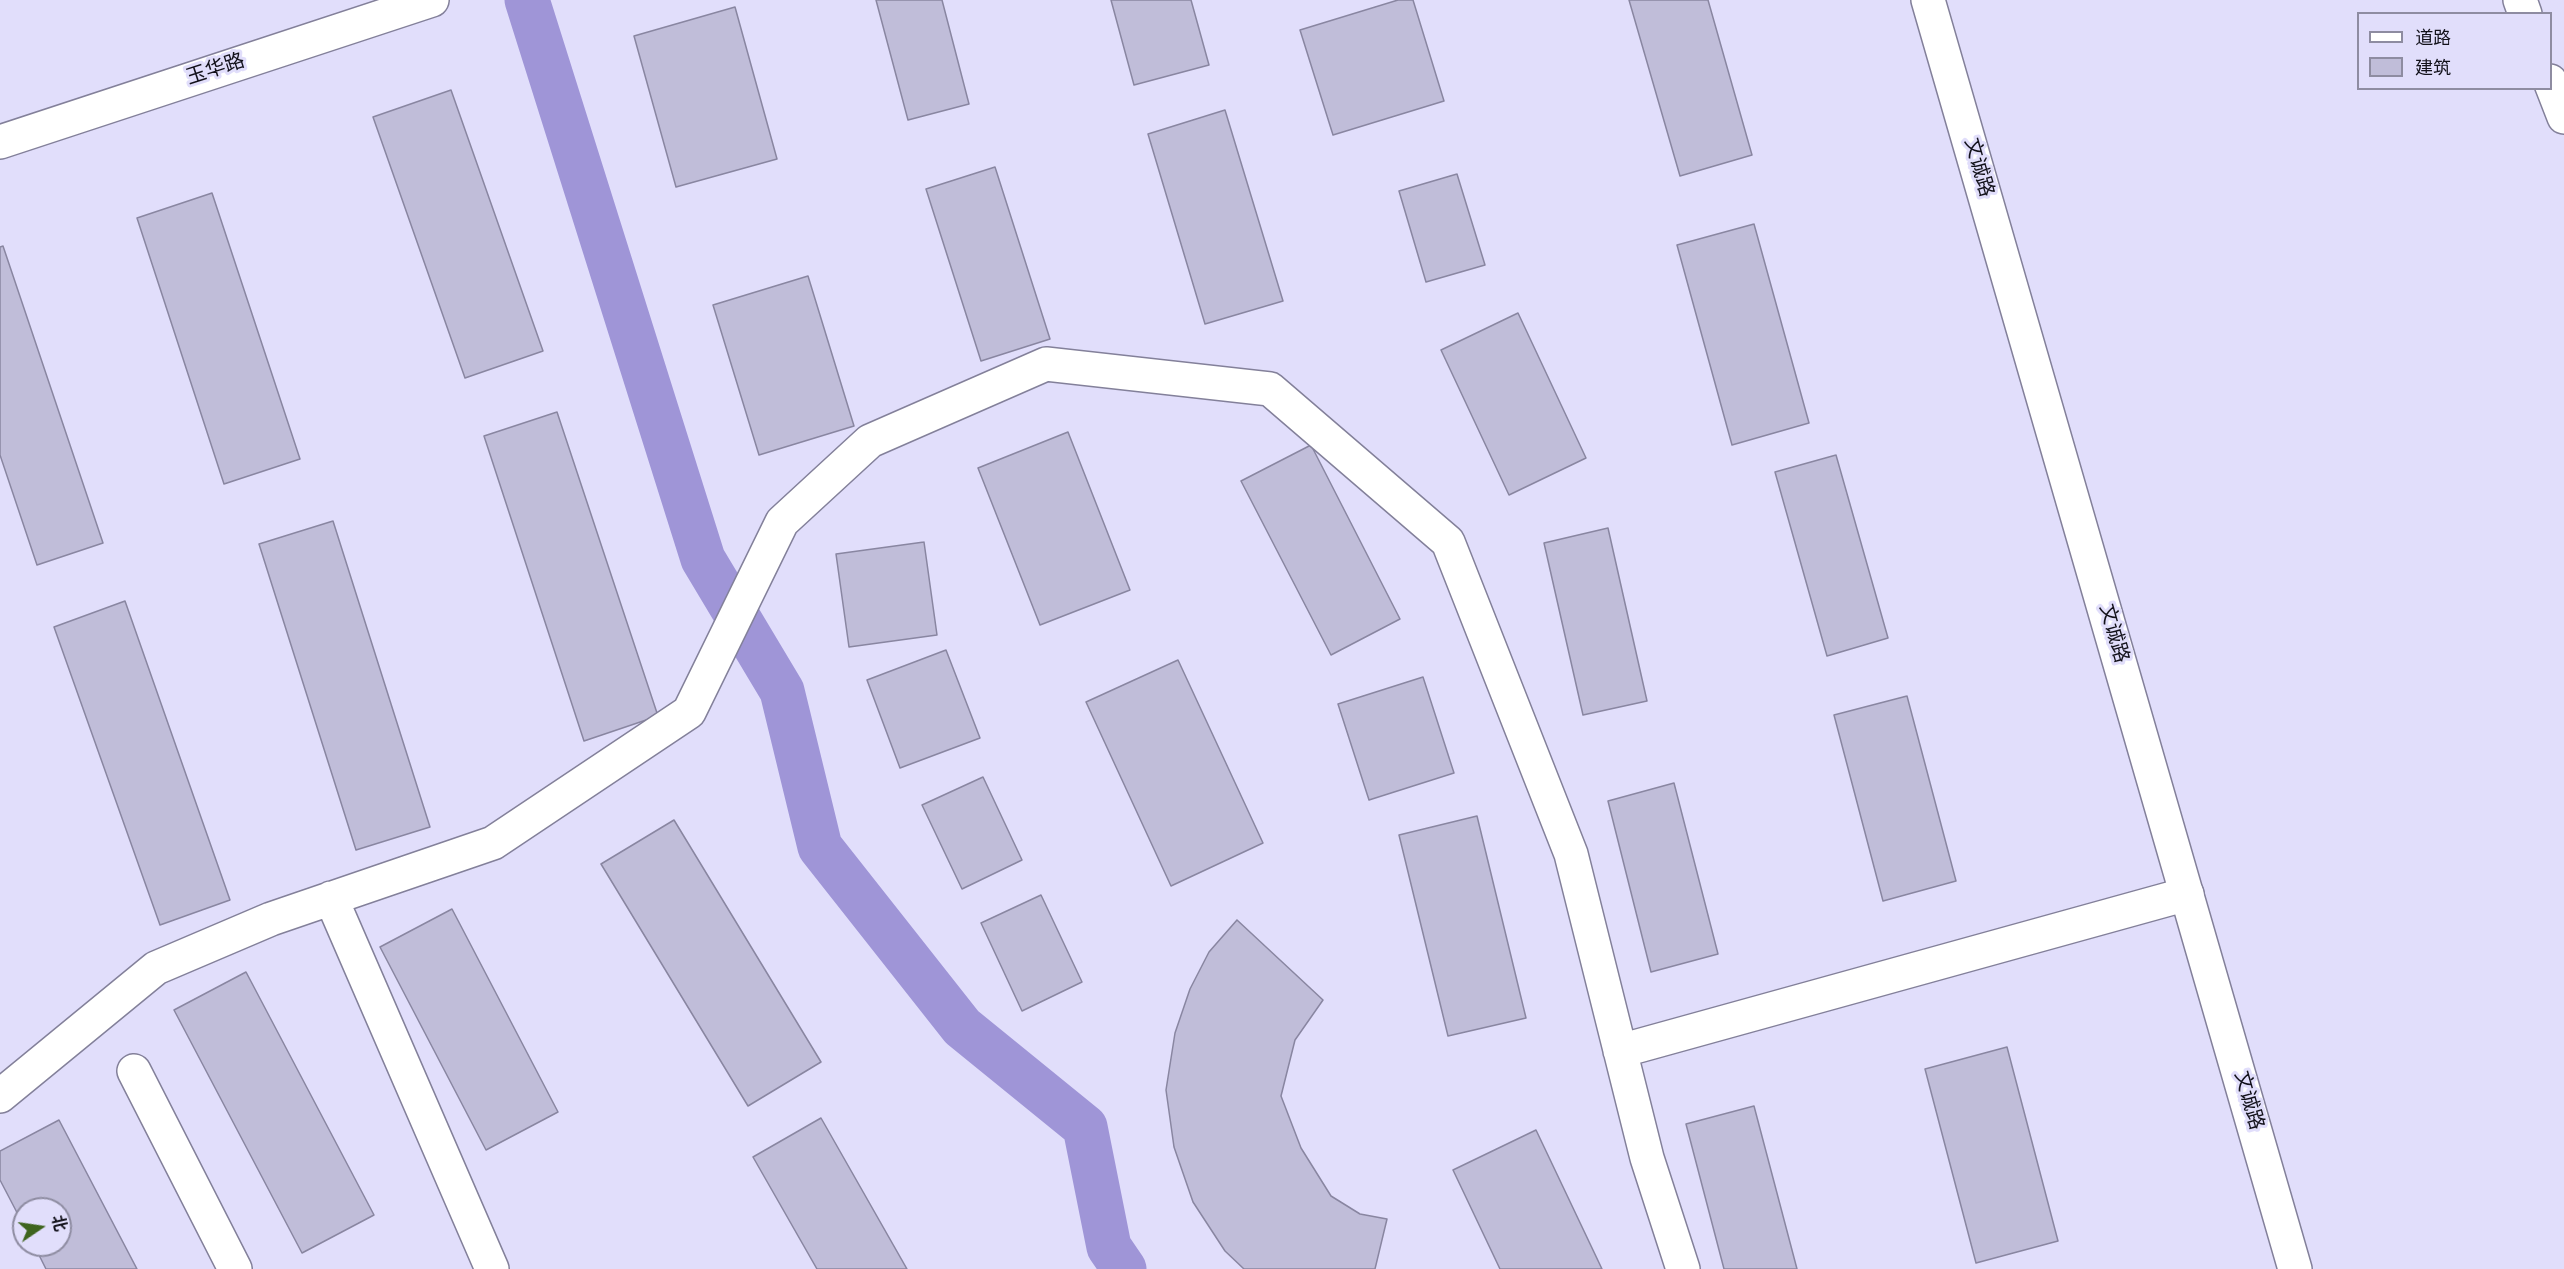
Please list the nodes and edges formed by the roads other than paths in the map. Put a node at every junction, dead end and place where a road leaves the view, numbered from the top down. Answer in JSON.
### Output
{"nodes":[{"id":1,"x":432,"y":0,"type":"edge"},
{"id":2,"x":1928,"y":0,"type":"edge"},
{"id":3,"x":2552,"y":86,"type":"edge"},
{"id":4,"x":2564,"y":117,"type":"edge"},
{"id":5,"x":0,"y":142,"type":"edge"},
{"id":6,"x":2187,"y":894,"type":"junction"},
{"id":7,"x":332,"y":898,"type":"junction"},
{"id":8,"x":1620,"y":1051,"type":"junction"},
{"id":9,"x":134,"y":1071,"type":"dead end"},
{"id":10,"x":0,"y":1096,"type":"edge"},
{"id":11,"x":235,"y":1269,"type":"edge"},
{"id":12,"x":492,"y":1269,"type":"edge"},
{"id":13,"x":1683,"y":1269,"type":"edge"},
{"id":14,"x":2295,"y":1269,"type":"edge"}],
"edges":[{"from":1,"to":5,"type":"street","name":"玉华路"},
{"from":2,"to":6,"type":"street","name":"文诚路"},
{"from":3,"to":4,"type":"street"},
{"from":6,"to":8,"type":"street"},
{"from":6,"to":14,"type":"street","name":"文诚路"},
{"from":7,"to":8,"type":"street"},
{"from":7,"to":10,"type":"street"},
{"from":7,"to":12,"type":"street"},
{"from":8,"to":13,"type":"street"},
{"from":9,"to":11,"type":"street"}]}
